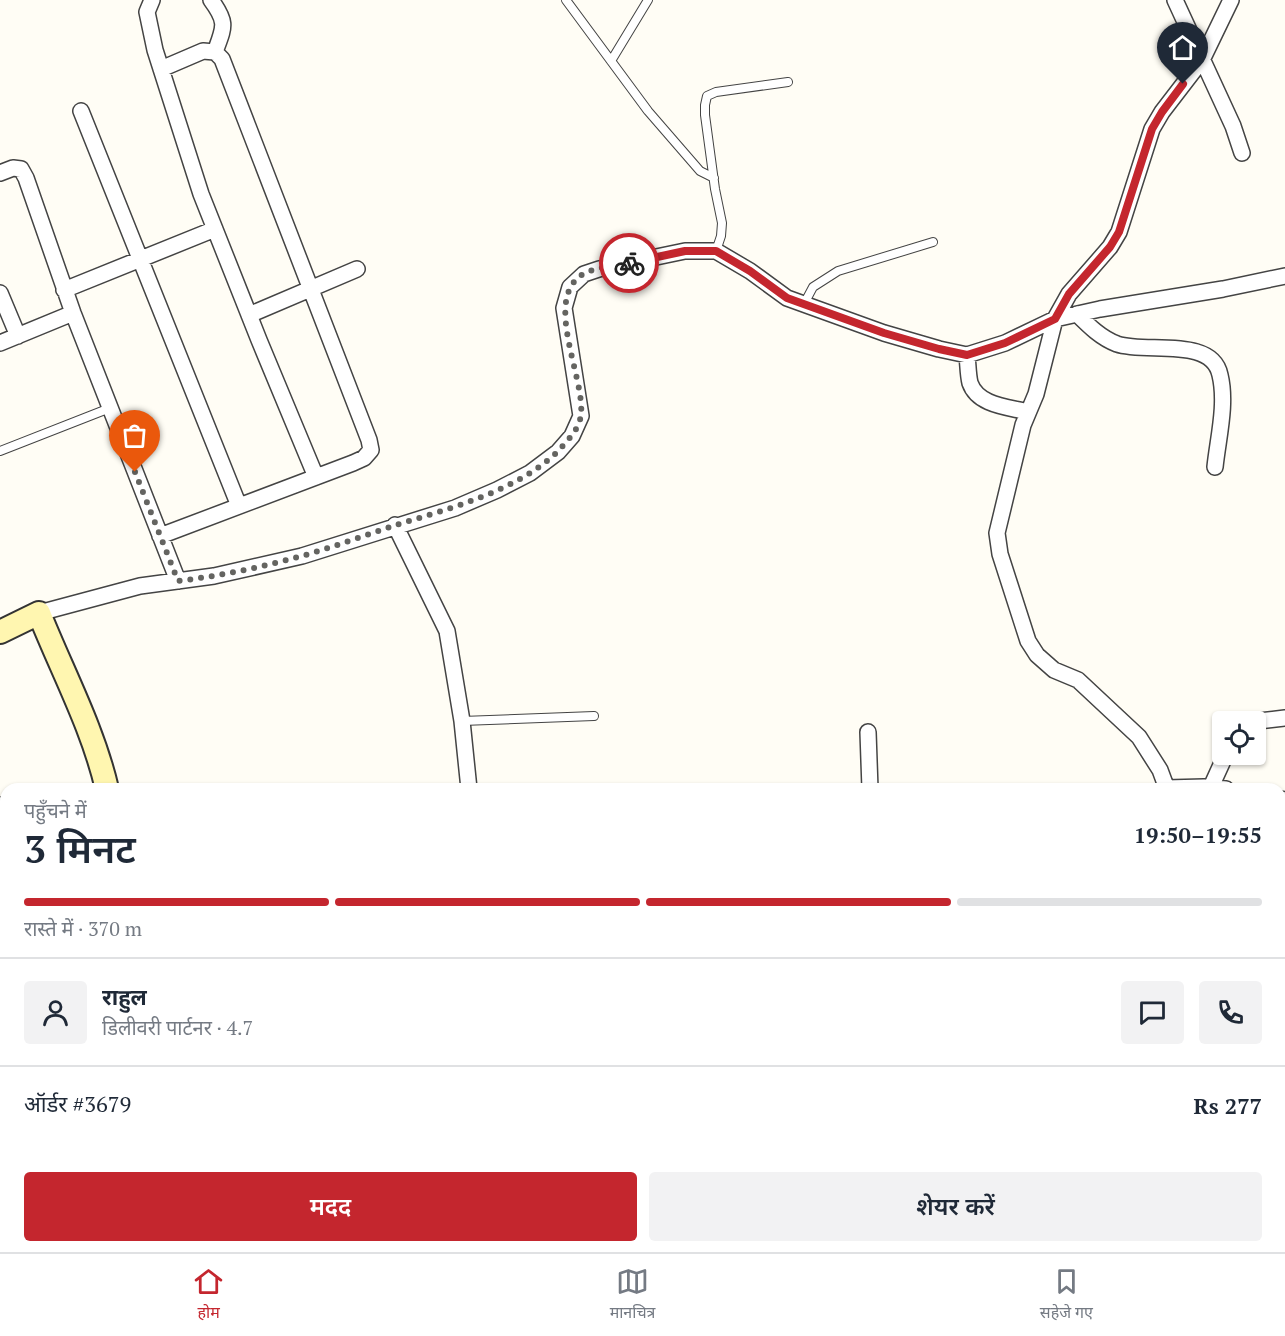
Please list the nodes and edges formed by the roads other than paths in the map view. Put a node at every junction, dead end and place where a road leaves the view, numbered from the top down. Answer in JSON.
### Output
{"nodes":[{"id":1,"x":152,"y":0,"type":"edge"},
{"id":2,"x":211,"y":0,"type":"edge"},
{"id":3,"x":566,"y":0,"type":"edge"},
{"id":4,"x":648,"y":0,"type":"edge"},
{"id":5,"x":1175,"y":0,"type":"edge"},
{"id":6,"x":1231,"y":0,"type":"edge"},
{"id":7,"x":215,"y":52,"type":"junction"},
{"id":8,"x":1202,"y":60,"type":"junction"},
{"id":9,"x":611,"y":61,"type":"junction"},
{"id":10,"x":161,"y":69,"type":"junction"},
{"id":11,"x":788,"y":82,"type":"dead end"},
{"id":12,"x":81,"y":111,"type":"dead end"},
{"id":13,"x":1242,"y":153,"type":"dead end"},
{"id":14,"x":0,"y":173,"type":"edge"},
{"id":15,"x":714,"y":178,"type":"junction"},
{"id":16,"x":215,"y":229,"type":"junction"},
{"id":17,"x":933,"y":242,"type":"dead end"},
{"id":18,"x":716,"y":251,"type":"junction"},
{"id":19,"x":141,"y":260,"type":"junction"},
{"id":20,"x":357,"y":269,"type":"dead end"},
{"id":21,"x":1285,"y":276,"type":"edge"},
{"id":22,"x":312,"y":288,"type":"junction"},
{"id":23,"x":64,"y":290,"type":"junction"},
{"id":24,"x":0,"y":293,"type":"edge"},
{"id":25,"x":804,"y":304,"type":"junction"},
{"id":26,"x":73,"y":313,"type":"junction"},
{"id":27,"x":1077,"y":314,"type":"junction"},
{"id":28,"x":249,"y":315,"type":"junction"},
{"id":29,"x":1055,"y":319,"type":"junction"},
{"id":30,"x":18,"y":336,"type":"junction"},
{"id":31,"x":0,"y":343,"type":"edge"},
{"id":32,"x":967,"y":355,"type":"junction"},
{"id":33,"x":110,"y":408,"type":"junction"},
{"id":34,"x":1028,"y":412,"type":"junction"},
{"id":35,"x":0,"y":451,"type":"edge"},
{"id":36,"x":1215,"y":467,"type":"dead end"},
{"id":37,"x":316,"y":477,"type":"junction"},
{"id":38,"x":239,"y":506,"type":"junction"},
{"id":39,"x":395,"y":525,"type":"junction"},
{"id":40,"x":160,"y":536,"type":"junction"},
{"id":41,"x":178,"y":581,"type":"junction"},
{"id":42,"x":39,"y":613,"type":"junction"},
{"id":43,"x":0,"y":633,"type":"edge"},
{"id":44,"x":594,"y":716,"type":"dead end"},
{"id":45,"x":1285,"y":718,"type":"edge"},
{"id":46,"x":1266,"y":720,"type":"edge"},
{"id":47,"x":462,"y":721,"type":"junction"},
{"id":48,"x":868,"y":732,"type":"dead end"},
{"id":49,"x":1224,"y":765,"type":"edge"},
{"id":50,"x":106,"y":783,"type":"edge"},
{"id":51,"x":468,"y":783,"type":"edge"},
{"id":52,"x":870,"y":783,"type":"edge"},
{"id":53,"x":1164,"y":783,"type":"edge"},
{"id":54,"x":1220,"y":783,"type":"edge"}],
"edges":[{"from":1,"to":10,"type":"street"},
{"from":2,"to":7,"type":"street"},
{"from":3,"to":9,"type":"lane"},
{"from":4,"to":9,"type":"lane"},
{"from":5,"to":8,"type":"street"},
{"from":6,"to":8,"type":"street"},
{"from":7,"to":10,"type":"street"},
{"from":7,"to":22,"type":"street"},
{"from":8,"to":13,"type":"street"},
{"from":8,"to":29,"type":"street"},
{"from":9,"to":15,"type":"lane"},
{"from":10,"to":16,"type":"street"},
{"from":11,"to":15,"type":"lane"},
{"from":12,"to":19,"type":"street"},
{"from":14,"to":23,"type":"street"},
{"from":15,"to":18,"type":"lane"},
{"from":16,"to":19,"type":"street"},
{"from":16,"to":28,"type":"street"},
{"from":17,"to":25,"type":"lane"},
{"from":18,"to":25,"type":"street"},
{"from":18,"to":39,"type":"street"},
{"from":19,"to":23,"type":"street"},
{"from":19,"to":38,"type":"street"},
{"from":20,"to":22,"type":"street"},
{"from":21,"to":27,"type":"street"},
{"from":22,"to":28,"type":"street"},
{"from":22,"to":37,"type":"street"},
{"from":23,"to":26,"type":"street"},
{"from":24,"to":30,"type":"street"},
{"from":25,"to":32,"type":"street"},
{"from":26,"to":30,"type":"street"},
{"from":26,"to":33,"type":"street"},
{"from":27,"to":29,"type":"street"},
{"from":27,"to":36,"type":"street"},
{"from":28,"to":37,"type":"street"},
{"from":29,"to":32,"type":"street"},
{"from":29,"to":34,"type":"street"},
{"from":30,"to":31,"type":"street"},
{"from":32,"to":34,"type":"street"},
{"from":33,"to":35,"type":"lane"},
{"from":33,"to":40,"type":"street"},
{"from":34,"to":53,"type":"street"},
{"from":37,"to":38,"type":"street"},
{"from":38,"to":40,"type":"street"},
{"from":39,"to":41,"type":"street"},
{"from":39,"to":47,"type":"street"},
{"from":40,"to":41,"type":"street"},
{"from":41,"to":42,"type":"street"},
{"from":42,"to":43,"type":"street"},
{"from":42,"to":50,"type":"street"},
{"from":44,"to":47,"type":"lane"},
{"from":45,"to":46,"type":"street"},
{"from":47,"to":51,"type":"street"},
{"from":48,"to":52,"type":"street"},
{"from":49,"to":54,"type":"street"}]}
